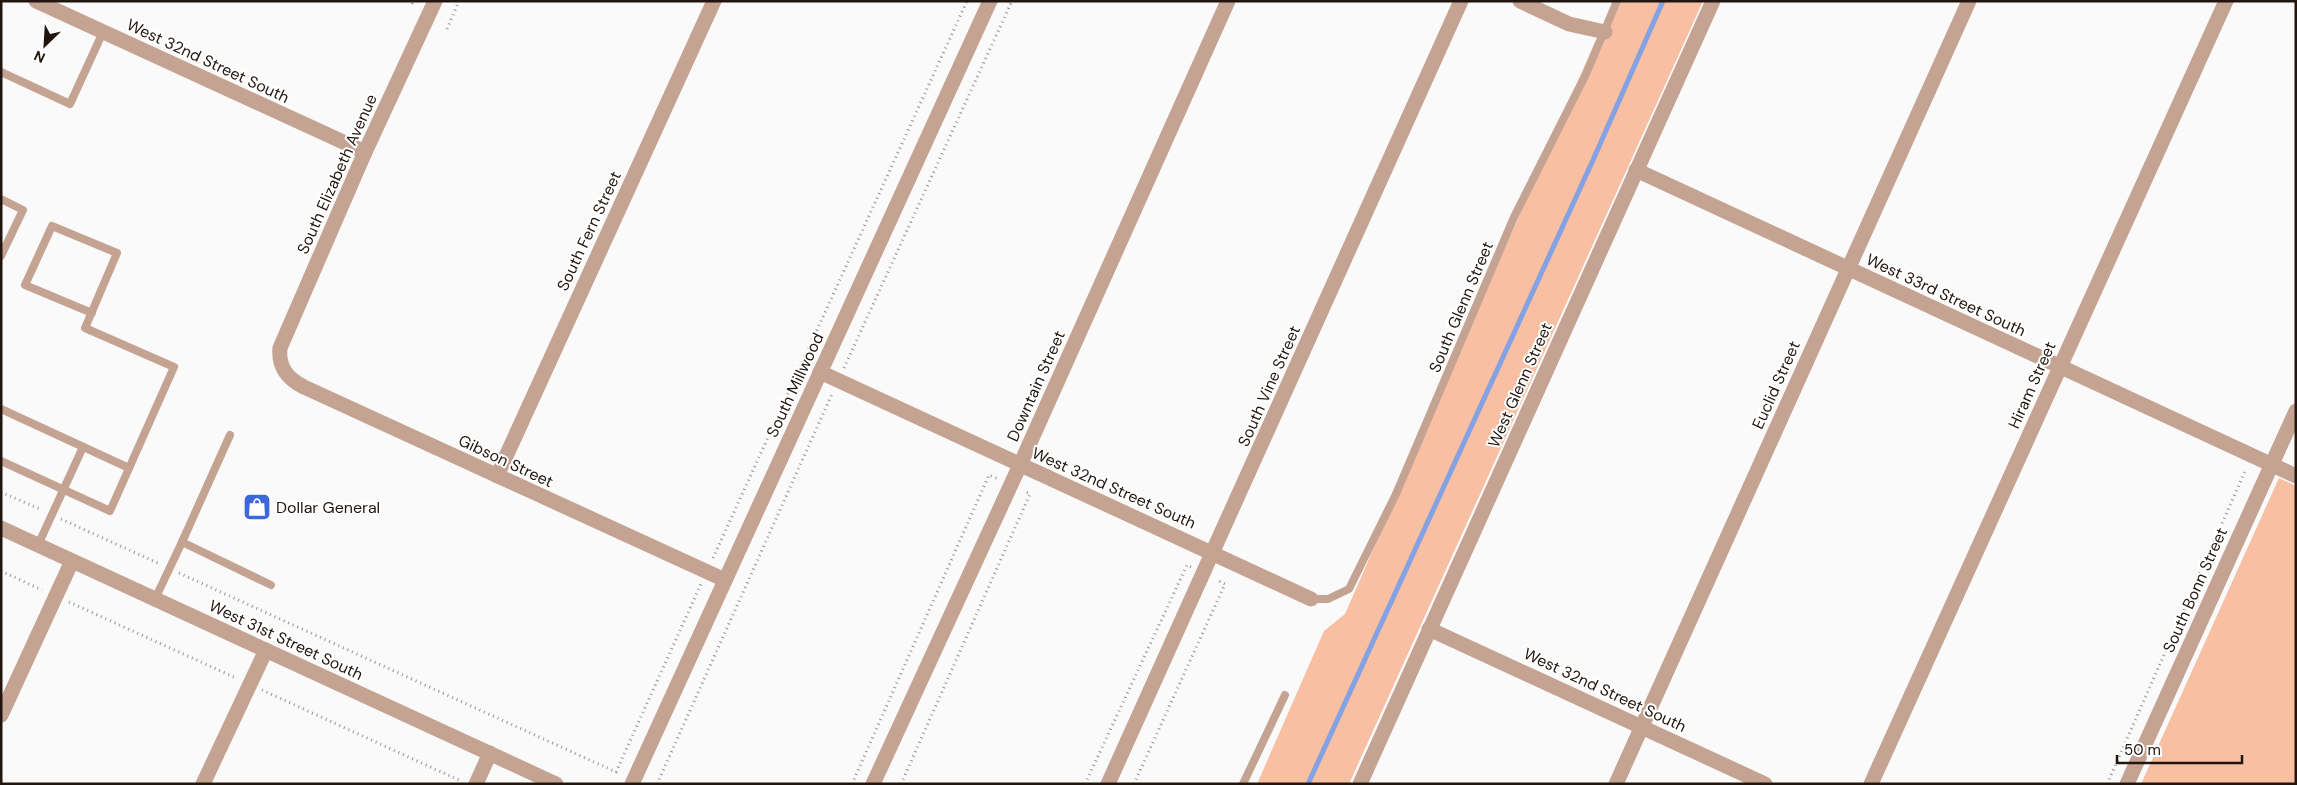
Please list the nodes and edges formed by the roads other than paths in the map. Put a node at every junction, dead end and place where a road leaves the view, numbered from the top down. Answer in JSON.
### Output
{"nodes":[{"id":1,"x":36,"y":1,"type":"edge"},
{"id":2,"x":435,"y":1,"type":"edge"},
{"id":3,"x":714,"y":1,"type":"edge"},
{"id":4,"x":990,"y":1,"type":"edge"},
{"id":5,"x":1228,"y":1,"type":"edge"},
{"id":6,"x":1461,"y":1,"type":"edge"},
{"id":7,"x":1520,"y":1,"type":"edge"},
{"id":8,"x":1617,"y":1,"type":"edge"},
{"id":9,"x":1713,"y":1,"type":"edge"},
{"id":10,"x":1968,"y":1,"type":"edge"},
{"id":11,"x":2226,"y":1,"type":"edge"},
{"id":12,"x":103,"y":32,"type":"junction"},
{"id":13,"x":1605,"y":32,"type":"junction"},
{"id":14,"x":1,"y":72,"type":"edge"},
{"id":15,"x":365,"y":152,"type":"junction"},
{"id":16,"x":1636,"y":170,"type":"junction"},
{"id":17,"x":1,"y":199,"type":"edge"},
{"id":18,"x":1,"y":256,"type":"edge"},
{"id":19,"x":1848,"y":268,"type":"junction"},
{"id":20,"x":92,"y":313,"type":"junction"},
{"id":21,"x":280,"y":363,"type":"joint"},
{"id":22,"x":2060,"y":367,"type":"junction"},
{"id":23,"x":820,"y":372,"type":"junction"},
{"id":24,"x":1,"y":409,"type":"edge"},
{"id":25,"x":2296,"y":411,"type":"edge"},
{"id":26,"x":230,"y":435,"type":"dead end"},
{"id":27,"x":83,"y":447,"type":"junction"},
{"id":28,"x":1,"y":461,"type":"edge"},
{"id":29,"x":1020,"y":465,"type":"junction"},
{"id":30,"x":2271,"y":465,"type":"junction"},
{"id":31,"x":129,"y":468,"type":"junction"},
{"id":32,"x":497,"y":476,"type":"junction"},
{"id":33,"x":2296,"y":476,"type":"edge"},
{"id":34,"x":63,"y":489,"type":"junction"},
{"id":35,"x":1,"y":528,"type":"edge"},
{"id":36,"x":182,"y":542,"type":"junction"},
{"id":37,"x":38,"y":545,"type":"junction"},
{"id":38,"x":1214,"y":553,"type":"junction"},
{"id":39,"x":72,"y":561,"type":"junction"},
{"id":40,"x":725,"y":580,"type":"junction"},
{"id":41,"x":271,"y":585,"type":"dead end"},
{"id":42,"x":1311,"y":598,"type":"joint"},
{"id":43,"x":155,"y":599,"type":"junction"},
{"id":44,"x":1429,"y":629,"type":"junction"},
{"id":45,"x":266,"y":650,"type":"junction"},
{"id":46,"x":1285,"y":695,"type":"dead end"},
{"id":47,"x":1,"y":715,"type":"edge"},
{"id":48,"x":1641,"y":727,"type":"junction"},
{"id":49,"x":490,"y":753,"type":"junction"},
{"id":50,"x":203,"y":784,"type":"edge"},
{"id":51,"x":476,"y":784,"type":"edge"},
{"id":52,"x":556,"y":784,"type":"edge"},
{"id":53,"x":632,"y":784,"type":"edge"},
{"id":54,"x":873,"y":784,"type":"edge"},
{"id":55,"x":1108,"y":784,"type":"edge"},
{"id":56,"x":1243,"y":784,"type":"edge"},
{"id":57,"x":1360,"y":784,"type":"edge"},
{"id":58,"x":1616,"y":784,"type":"edge"},
{"id":59,"x":1765,"y":784,"type":"edge"},
{"id":60,"x":1871,"y":784,"type":"edge"},
{"id":61,"x":2127,"y":784,"type":"edge"}],
"edges":[{"from":1,"to":12,"type":"street","name":"West 32nd Street South"},
{"from":2,"to":15,"type":"street","name":"South Elizabeth Avenue"},
{"from":3,"to":32,"type":"street","name":"South Fern Street"},
{"from":4,"to":23,"type":"street","name":"South Millwood"},
{"from":5,"to":29,"type":"street","name":"Downtain Street"},
{"from":6,"to":38,"type":"street","name":"South Vine Street"},
{"from":7,"to":13,"type":"street"},
{"from":8,"to":13,"type":"lane","name":"South Glenn Street"},
{"from":9,"to":16,"type":"street","name":"West Glenn Street"},
{"from":10,"to":19,"type":"street","name":"Euclid Street"},
{"from":11,"to":22,"type":"street","name":"Hiram Street"},
{"from":12,"to":14,"type":"lane"},
{"from":12,"to":15,"type":"street","name":"West 32nd Street South"},
{"from":13,"to":42,"type":"lane","name":"South Glenn Street"},
{"from":15,"to":21,"type":"street","name":"South Elizabeth Avenue"},
{"from":16,"to":19,"type":"street","name":"West 33rd Street South"},
{"from":16,"to":44,"type":"street","name":"West Glenn Street"},
{"from":17,"to":18,"type":"lane"},
{"from":19,"to":22,"type":"street","name":"West 33rd Street South"},
{"from":19,"to":48,"type":"street","name":"Euclid Street"},
{"from":20,"to":20,"type":"lane"},
{"from":20,"to":31,"type":"lane"},
{"from":21,"to":32,"type":"street","name":"Gibson Street"},
{"from":22,"to":30,"type":"street","name":"West 33rd Street South"},
{"from":22,"to":60,"type":"street","name":"Hiram Street"},
{"from":23,"to":29,"type":"street","name":"West 32nd Street South"},
{"from":23,"to":40,"type":"street","name":"South Millwood"},
{"from":24,"to":27,"type":"lane"},
{"from":25,"to":30,"type":"street","name":"South Bonn Street"},
{"from":26,"to":36,"type":"lane"},
{"from":27,"to":31,"type":"lane"},
{"from":27,"to":34,"type":"lane"},
{"from":28,"to":34,"type":"lane"},
{"from":29,"to":38,"type":"street","name":"West 32nd Street South"},
{"from":29,"to":54,"type":"street","name":"Downtain Street"},
{"from":30,"to":33,"type":"street","name":"West 33rd Street South"},
{"from":30,"to":61,"type":"street","name":"South Bonn Street"},
{"from":31,"to":34,"type":"lane"},
{"from":32,"to":40,"type":"street","name":"Gibson Street"},
{"from":34,"to":37,"type":"lane"},
{"from":35,"to":37,"type":"street","name":"West 31st Street South"},
{"from":36,"to":41,"type":"lane"},
{"from":36,"to":43,"type":"lane"},
{"from":37,"to":39,"type":"street","name":"West 31st Street South"},
{"from":38,"to":42,"type":"street","name":"West 32nd Street South"},
{"from":38,"to":55,"type":"street","name":"South Vine Street"},
{"from":39,"to":43,"type":"street","name":"West 31st Street South"},
{"from":39,"to":47,"type":"street"},
{"from":40,"to":53,"type":"street","name":"South Millwood"},
{"from":43,"to":45,"type":"street","name":"West 31st Street South"},
{"from":44,"to":48,"type":"street","name":"West 32nd Street South"},
{"from":44,"to":57,"type":"street","name":"West Glenn Street"},
{"from":45,"to":49,"type":"street","name":"West 31st Street South"},
{"from":45,"to":50,"type":"street"},
{"from":46,"to":56,"type":"lane"},
{"from":48,"to":58,"type":"street","name":"Euclid Street"},
{"from":48,"to":59,"type":"street","name":"West 32nd Street South"},
{"from":49,"to":51,"type":"street"},
{"from":49,"to":52,"type":"street","name":"West 31st Street South"}]}
